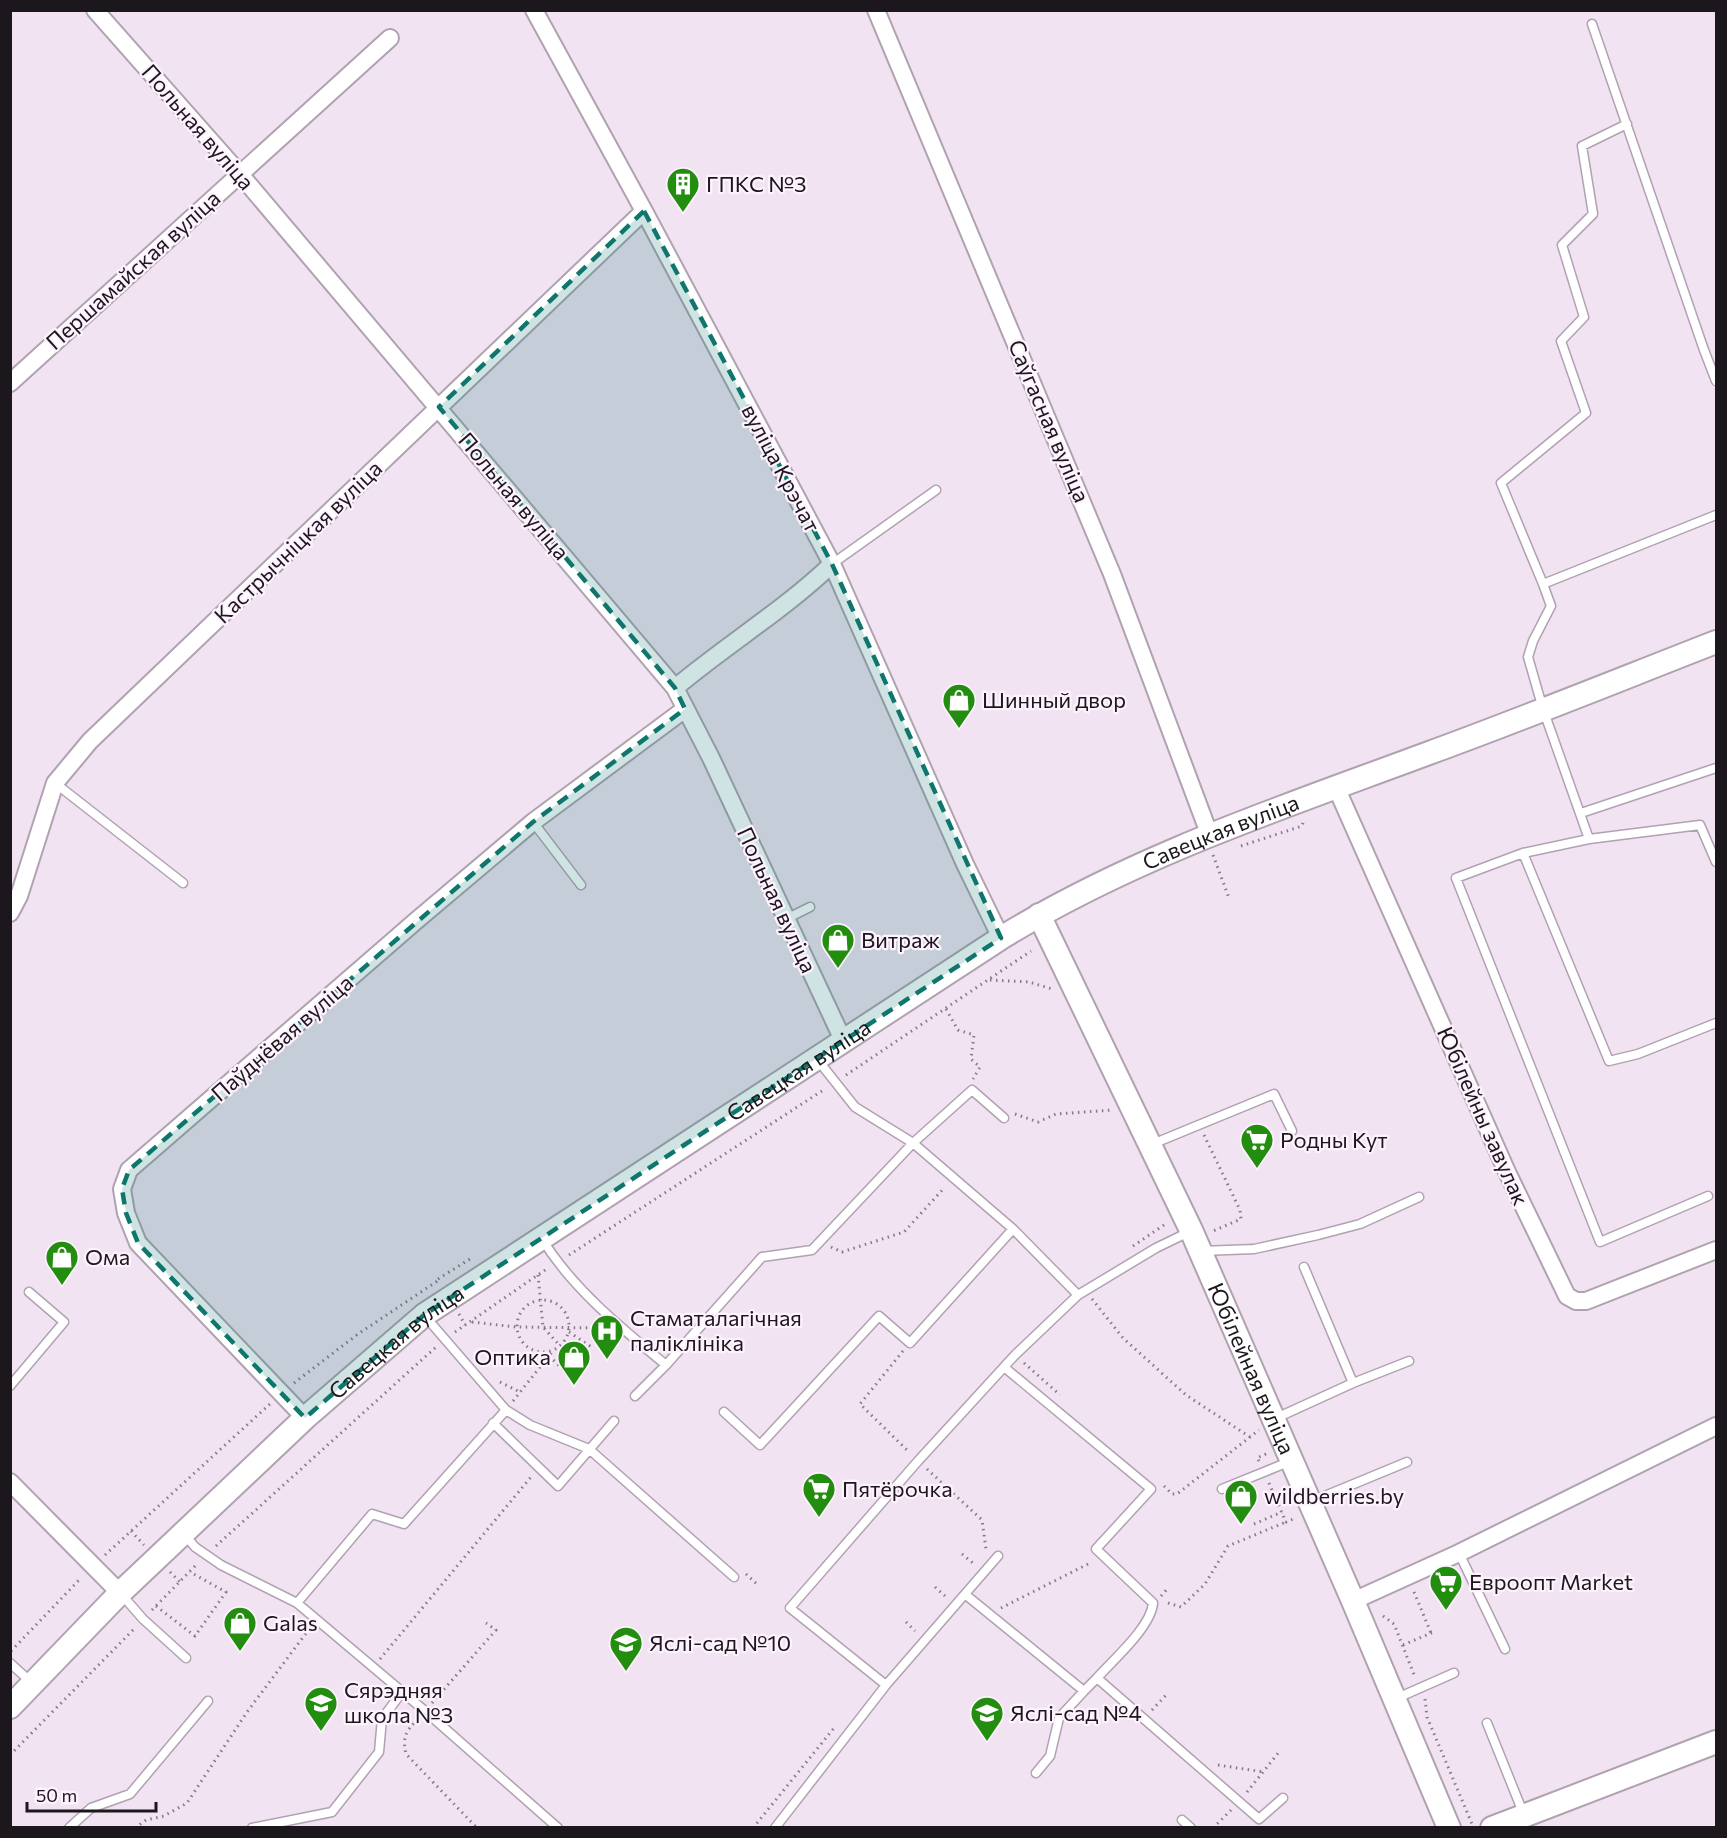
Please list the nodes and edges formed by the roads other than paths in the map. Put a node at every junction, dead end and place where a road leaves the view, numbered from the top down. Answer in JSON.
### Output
{"nodes":[{"id":1,"x":95,"y":10,"type":"edge"},
{"id":2,"x":534,"y":10,"type":"edge"},
{"id":3,"x":876,"y":10,"type":"edge"},
{"id":4,"x":1592,"y":24,"type":"dead end"},
{"id":5,"x":390,"y":38,"type":"dead end"},
{"id":6,"x":1627,"y":124,"type":"junction"},
{"id":7,"x":239,"y":173,"type":"junction"},
{"id":8,"x":644,"y":211,"type":"junction"},
{"id":9,"x":1716,"y":381,"type":"edge"},
{"id":10,"x":10,"y":383,"type":"edge"},
{"id":11,"x":439,"y":407,"type":"junction"},
{"id":12,"x":936,"y":490,"type":"dead end"},
{"id":13,"x":1716,"y":515,"type":"edge"},
{"id":14,"x":832,"y":564,"type":"junction"},
{"id":15,"x":1543,"y":584,"type":"junction"},
{"id":16,"x":1716,"y":642,"type":"edge"},
{"id":17,"x":675,"y":688,"type":"junction"},
{"id":18,"x":686,"y":709,"type":"junction"},
{"id":19,"x":1543,"y":709,"type":"junction"},
{"id":20,"x":1716,"y":768,"type":"edge"},
{"id":21,"x":55,"y":783,"type":"junction"},
{"id":22,"x":1336,"y":787,"type":"junction"},
{"id":23,"x":1581,"y":813,"type":"junction"},
{"id":24,"x":532,"y":822,"type":"junction"},
{"id":25,"x":1589,"y":839,"type":"junction"},
{"id":26,"x":1211,"y":846,"type":"junction"},
{"id":27,"x":1524,"y":853,"type":"junction"},
{"id":28,"x":1716,"y":862,"type":"edge"},
{"id":29,"x":183,"y":884,"type":"dead end"},
{"id":30,"x":581,"y":885,"type":"dead end"},
{"id":31,"x":810,"y":907,"type":"dead end"},
{"id":32,"x":10,"y":913,"type":"edge"},
{"id":33,"x":1039,"y":915,"type":"junction"},
{"id":34,"x":785,"y":919,"type":"junction"},
{"id":35,"x":1001,"y":938,"type":"junction"},
{"id":36,"x":1716,"y":1023,"type":"edge"},
{"id":37,"x":843,"y":1040,"type":"junction"},
{"id":38,"x":817,"y":1058,"type":"junction"},
{"id":39,"x":1003,"y":1117,"type":"road end"},
{"id":40,"x":1293,"y":1131,"type":"dead end"},
{"id":41,"x":913,"y":1143,"type":"junction"},
{"id":42,"x":1150,"y":1145,"type":"junction"},
{"id":43,"x":1707,"y":1196,"type":"dead end"},
{"id":44,"x":1419,"y":1197,"type":"dead end"},
{"id":45,"x":1013,"y":1229,"type":"junction"},
{"id":46,"x":541,"y":1237,"type":"junction"},
{"id":47,"x":1204,"y":1244,"type":"junction"},
{"id":48,"x":1716,"y":1250,"type":"edge"},
{"id":49,"x":1304,"y":1267,"type":"dead end"},
{"id":50,"x":28,"y":1292,"type":"dead end"},
{"id":51,"x":1082,"y":1293,"type":"junction"},
{"id":52,"x":424,"y":1315,"type":"junction"},
{"id":53,"x":1409,"y":1361,"type":"dead end"},
{"id":54,"x":666,"y":1365,"type":"junction"},
{"id":55,"x":1004,"y":1367,"type":"junction"},
{"id":56,"x":1353,"y":1383,"type":"junction"},
{"id":57,"x":10,"y":1386,"type":"edge"},
{"id":58,"x":635,"y":1396,"type":"dead end"},
{"id":59,"x":506,"y":1410,"type":"junction"},
{"id":60,"x":724,"y":1412,"type":"dead end"},
{"id":61,"x":305,"y":1418,"type":"junction"},
{"id":62,"x":614,"y":1421,"type":"dead end"},
{"id":63,"x":493,"y":1423,"type":"junction"},
{"id":64,"x":1267,"y":1424,"type":"junction"},
{"id":65,"x":1716,"y":1426,"type":"edge"},
{"id":66,"x":589,"y":1449,"type":"junction"},
{"id":67,"x":1292,"y":1461,"type":"junction"},
{"id":68,"x":1407,"y":1462,"type":"dead end"},
{"id":69,"x":10,"y":1482,"type":"edge"},
{"id":70,"x":1222,"y":1489,"type":"dead end"},
{"id":71,"x":1310,"y":1502,"type":"junction"},
{"id":72,"x":183,"y":1534,"type":"junction"},
{"id":73,"x":1460,"y":1553,"type":"junction"},
{"id":74,"x":998,"y":1556,"type":"dead end"},
{"id":75,"x":734,"y":1577,"type":"dead end"},
{"id":76,"x":120,"y":1593,"type":"junction"},
{"id":77,"x":966,"y":1595,"type":"junction"},
{"id":78,"x":1363,"y":1596,"type":"junction"},
{"id":79,"x":297,"y":1603,"type":"junction"},
{"id":80,"x":1505,"y":1649,"type":"dead end"},
{"id":81,"x":186,"y":1658,"type":"dead end"},
{"id":82,"x":10,"y":1664,"type":"edge"},
{"id":83,"x":1454,"y":1673,"type":"dead end"},
{"id":84,"x":1097,"y":1678,"type":"junction"},
{"id":85,"x":33,"y":1684,"type":"junction"},
{"id":86,"x":886,"y":1685,"type":"junction"},
{"id":87,"x":1084,"y":1691,"type":"junction"},
{"id":88,"x":402,"y":1692,"type":"junction"},
{"id":89,"x":1395,"y":1700,"type":"junction"},
{"id":90,"x":208,"y":1701,"type":"dead end"},
{"id":91,"x":10,"y":1707,"type":"edge"},
{"id":92,"x":1487,"y":1724,"type":"dead end"},
{"id":93,"x":1716,"y":1742,"type":"edge"},
{"id":94,"x":1036,"y":1773,"type":"dead end"},
{"id":95,"x":1283,"y":1798,"type":"dead end"},
{"id":96,"x":1525,"y":1815,"type":"junction"},
{"id":97,"x":1182,"y":1820,"type":"dead end"},
{"id":98,"x":69,"y":1827,"type":"edge"},
{"id":99,"x":252,"y":1827,"type":"edge"},
{"id":100,"x":558,"y":1827,"type":"edge"},
{"id":101,"x":775,"y":1827,"type":"edge"},
{"id":102,"x":1191,"y":1827,"type":"edge"},
{"id":103,"x":1449,"y":1827,"type":"edge"},
{"id":104,"x":1482,"y":1827,"type":"edge"}],
"edges":[{"from":1,"to":7,"type":"street","name":"Польная вуліца"},
{"from":2,"to":8,"type":"street","name":"вуліца Крэчат"},
{"from":3,"to":26,"type":"street","name":"Саўгасная вуліца"},
{"from":4,"to":6,"type":"lane"},
{"from":5,"to":7,"type":"street","name":"Першамайская вуліца"},
{"from":6,"to":9,"type":"lane"},
{"from":6,"to":15,"type":"lane"},
{"from":7,"to":10,"type":"street","name":"Першамайская вуліца"},
{"from":7,"to":11,"type":"street","name":"Польная вуліца"},
{"from":8,"to":11,"type":"street","name":"Кастрычніцкая вуліца"},
{"from":8,"to":14,"type":"street","name":"вуліца Крэчат"},
{"from":11,"to":17,"type":"street","name":"Польная вуліца"},
{"from":11,"to":21,"type":"street","name":"Кастрычніцкая вуліца"},
{"from":12,"to":14,"type":"lane"},
{"from":13,"to":15,"type":"lane"},
{"from":14,"to":17,"type":"street"},
{"from":14,"to":35,"type":"street","name":"вуліца Крэчат"},
{"from":15,"to":19,"type":"lane"},
{"from":16,"to":19,"type":"street","name":"Савецкая вуліца"},
{"from":17,"to":18,"type":"street","name":"Польная вуліца"},
{"from":18,"to":24,"type":"street","name":"Паўднёвая вуліца"},
{"from":18,"to":34,"type":"street","name":"Польная вуліца"},
{"from":19,"to":22,"type":"street","name":"Савецкая вуліца"},
{"from":19,"to":23,"type":"lane"},
{"from":20,"to":23,"type":"lane"},
{"from":21,"to":29,"type":"lane"},
{"from":21,"to":32,"type":"street","name":"Кастрычніцкая вуліца"},
{"from":22,"to":26,"type":"street","name":"Савецкая вуліца"},
{"from":22,"to":48,"type":"street","name":"Юбілейны завулак"},
{"from":23,"to":25,"type":"lane"},
{"from":24,"to":30,"type":"lane"},
{"from":24,"to":61,"type":"street","name":"Паўднёвая вуліца"},
{"from":25,"to":27,"type":"lane"},
{"from":25,"to":28,"type":"lane"},
{"from":26,"to":33,"type":"street","name":"Савецкая вуліца"},
{"from":27,"to":36,"type":"lane"},
{"from":27,"to":43,"type":"lane"},
{"from":31,"to":34,"type":"lane"},
{"from":33,"to":35,"type":"street","name":"Савецкая вуліца"},
{"from":33,"to":42,"type":"street","name":"Юбілейная вуліца"},
{"from":34,"to":37,"type":"street","name":"Польная вуліца"},
{"from":35,"to":37,"type":"street","name":"Савецкая вуліца"},
{"from":37,"to":38,"type":"street","name":"Савецкая вуліца"},
{"from":38,"to":41,"type":"lane"},
{"from":38,"to":46,"type":"street","name":"Савецкая вуліца"},
{"from":39,"to":41,"type":"lane"},
{"from":40,"to":42,"type":"lane"},
{"from":41,"to":45,"type":"lane"},
{"from":41,"to":54,"type":"lane"},
{"from":42,"to":47,"type":"street","name":"Юбілейная вуліца"},
{"from":44,"to":47,"type":"lane"},
{"from":45,"to":51,"type":"lane"},
{"from":45,"to":60,"type":"lane"},
{"from":46,"to":52,"type":"street","name":"Савецкая вуліца"},
{"from":46,"to":54,"type":"lane"},
{"from":47,"to":51,"type":"lane"},
{"from":47,"to":64,"type":"street","name":"Юбілейная вуліца"},
{"from":49,"to":56,"type":"lane"},
{"from":50,"to":57,"type":"lane"},
{"from":51,"to":55,"type":"lane"},
{"from":52,"to":59,"type":"lane"},
{"from":52,"to":61,"type":"street","name":"Савецкая вуліца"},
{"from":53,"to":56,"type":"lane"},
{"from":54,"to":58,"type":"lane"},
{"from":55,"to":84,"type":"lane"},
{"from":55,"to":86,"type":"lane"},
{"from":56,"to":64,"type":"lane"},
{"from":59,"to":63,"type":"lane"},
{"from":59,"to":66,"type":"lane"},
{"from":61,"to":72,"type":"street","name":"Савецкая вуліца"},
{"from":62,"to":66,"type":"lane"},
{"from":63,"to":66,"type":"lane"},
{"from":63,"to":79,"type":"lane"},
{"from":64,"to":67,"type":"street","name":"Юбілейная вуліца"},
{"from":65,"to":73,"type":"street"},
{"from":66,"to":75,"type":"lane"},
{"from":67,"to":70,"type":"lane"},
{"from":67,"to":71,"type":"street","name":"Юбілейная вуліца"},
{"from":68,"to":71,"type":"lane"},
{"from":69,"to":76,"type":"street"},
{"from":71,"to":78,"type":"street","name":"Юбілейная вуліца"},
{"from":72,"to":76,"type":"street","name":"Савецкая вуліца"},
{"from":72,"to":79,"type":"lane"},
{"from":73,"to":78,"type":"street"},
{"from":73,"to":80,"type":"lane"},
{"from":74,"to":77,"type":"lane"},
{"from":76,"to":81,"type":"lane"},
{"from":76,"to":85,"type":"street","name":"Савецкая вуліца"},
{"from":77,"to":86,"type":"lane"},
{"from":77,"to":87,"type":"lane"},
{"from":78,"to":89,"type":"street","name":"Юбілейная вуліца"},
{"from":79,"to":88,"type":"lane"},
{"from":82,"to":85,"type":"lane"},
{"from":83,"to":89,"type":"lane"},
{"from":84,"to":87,"type":"lane"},
{"from":84,"to":95,"type":"lane"},
{"from":85,"to":91,"type":"street","name":"Савецкая вуліца"},
{"from":86,"to":101,"type":"lane"},
{"from":87,"to":94,"type":"lane"},
{"from":88,"to":99,"type":"lane"},
{"from":88,"to":100,"type":"lane"},
{"from":89,"to":103,"type":"street","name":"Юбілейная вуліца"},
{"from":90,"to":98,"type":"lane"},
{"from":92,"to":96,"type":"lane"},
{"from":93,"to":96,"type":"street"},
{"from":96,"to":104,"type":"street"},
{"from":97,"to":102,"type":"lane"}]}
